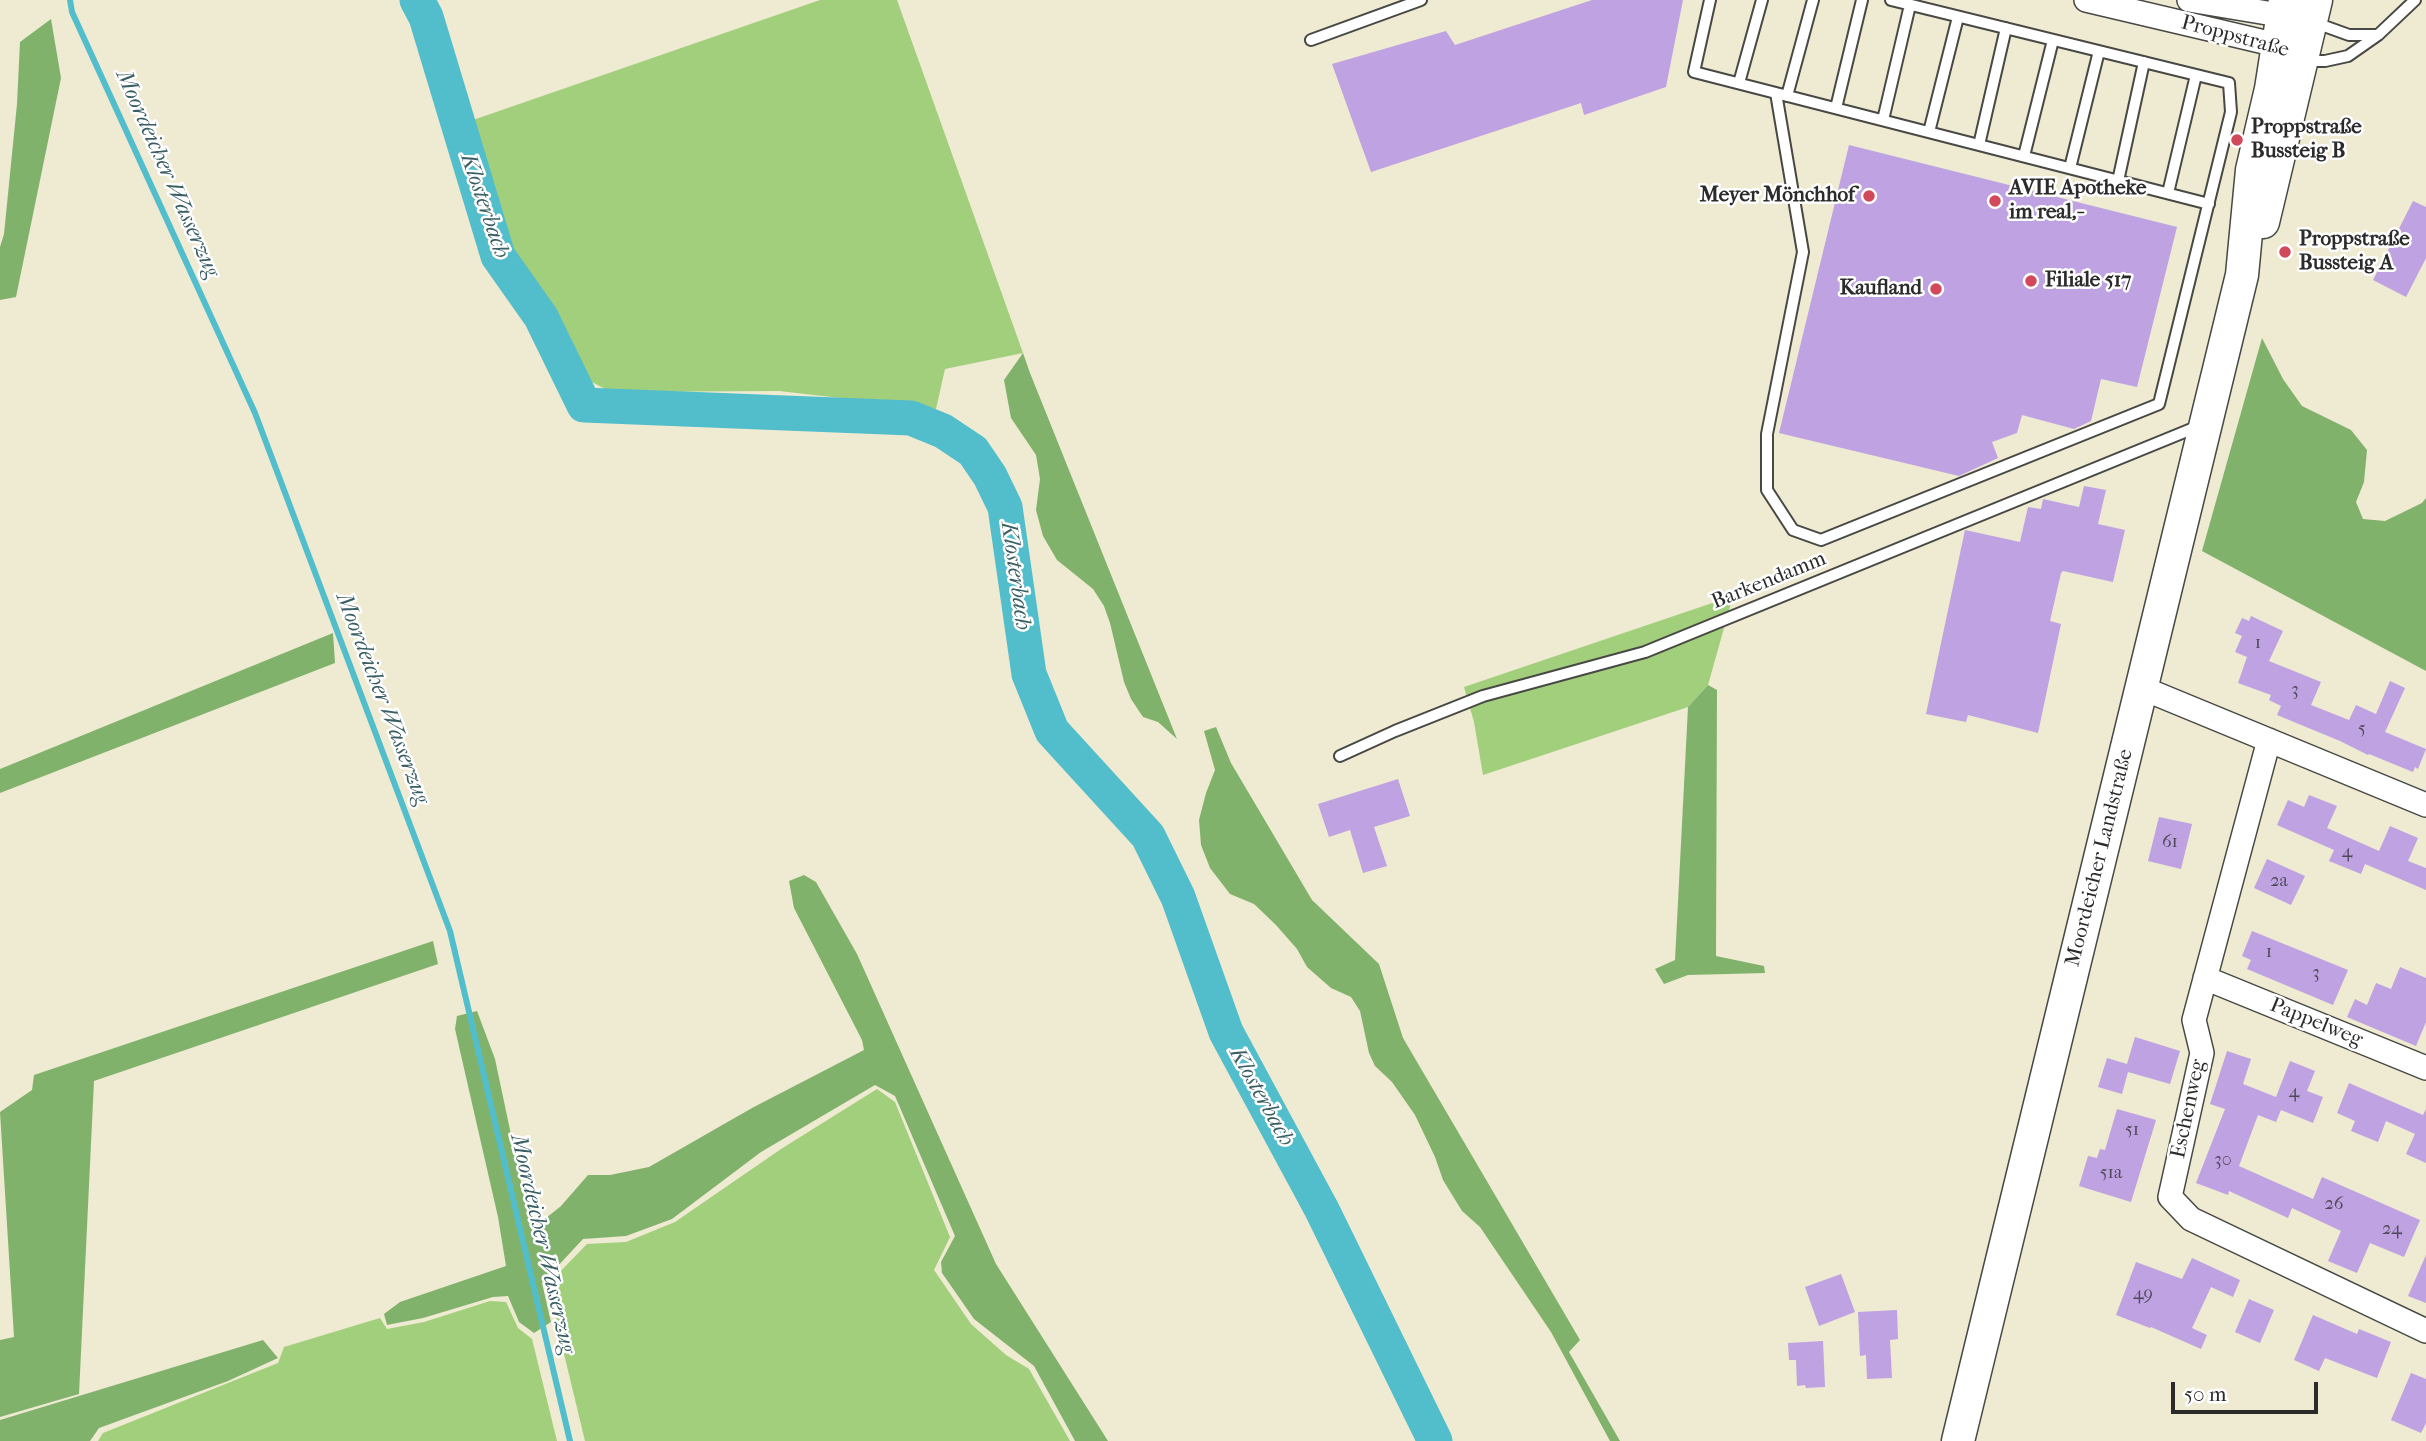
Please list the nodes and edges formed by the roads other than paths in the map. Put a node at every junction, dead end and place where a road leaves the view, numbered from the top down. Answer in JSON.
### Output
{"nodes":[{"id":1,"x":1421,"y":0,"type":"edge"},
{"id":2,"x":1710,"y":0,"type":"edge"},
{"id":3,"x":1762,"y":0,"type":"edge"},
{"id":4,"x":1813,"y":0,"type":"edge"},
{"id":5,"x":1862,"y":0,"type":"edge"},
{"id":6,"x":1891,"y":0,"type":"edge"},
{"id":7,"x":2086,"y":0,"type":"edge"},
{"id":8,"x":2189,"y":0,"type":"edge"},
{"id":9,"x":2415,"y":0,"type":"edge"},
{"id":10,"x":2221,"y":2,"type":"edge"},
{"id":11,"x":1910,"y":5,"type":"junction"},
{"id":12,"x":1958,"y":17,"type":"junction"},
{"id":13,"x":2295,"y":23,"type":"edge"},
{"id":14,"x":2006,"y":28,"type":"junction"},
{"id":15,"x":2378,"y":35,"type":"junction"},
{"id":16,"x":1311,"y":40,"type":"dead end"},
{"id":17,"x":2053,"y":40,"type":"junction"},
{"id":18,"x":2099,"y":51,"type":"junction"},
{"id":19,"x":2144,"y":62,"type":"junction"},
{"id":20,"x":2196,"y":75,"type":"junction"},
{"id":21,"x":1739,"y":83,"type":"junction"},
{"id":22,"x":1782,"y":94,"type":"junction"},
{"id":23,"x":1836,"y":108,"type":"junction"},
{"id":24,"x":1883,"y":120,"type":"junction"},
{"id":25,"x":1929,"y":132,"type":"junction"},
{"id":26,"x":1979,"y":145,"type":"junction"},
{"id":27,"x":2024,"y":156,"type":"junction"},
{"id":28,"x":2070,"y":168,"type":"junction"},
{"id":29,"x":2118,"y":181,"type":"junction"},
{"id":30,"x":2168,"y":193,"type":"junction"},
{"id":31,"x":2209,"y":204,"type":"junction"},
{"id":32,"x":2207,"y":422,"type":"junction"},
{"id":33,"x":2142,"y":688,"type":"junction"},
{"id":34,"x":2269,"y":740,"type":"junction"},
{"id":35,"x":1340,"y":756,"type":"dead end"},
{"id":36,"x":2426,"y":805,"type":"edge"},
{"id":37,"x":2205,"y":978,"type":"junction"},
{"id":38,"x":2426,"y":1068,"type":"edge"},
{"id":39,"x":2426,"y":1331,"type":"edge"},
{"id":40,"x":1958,"y":1441,"type":"edge"}],
"edges":[{"from":1,"to":16,"type":"lane"},
{"from":2,"to":21,"type":"lane"},
{"from":3,"to":21,"type":"lane"},
{"from":4,"to":22,"type":"lane"},
{"from":5,"to":23,"type":"lane"},
{"from":6,"to":11,"type":"lane"},
{"from":7,"to":13,"type":"street","name":"Proppstraße"},
{"from":8,"to":10,"type":"street","name":"Proppstraße"},
{"from":9,"to":15,"type":"lane"},
{"from":10,"to":13,"type":"street","name":"Proppstraße"},
{"from":11,"to":12,"type":"lane"},
{"from":11,"to":24,"type":"lane"},
{"from":12,"to":14,"type":"lane"},
{"from":12,"to":25,"type":"lane"},
{"from":13,"to":15,"type":"lane"},
{"from":13,"to":15,"type":"lane"},
{"from":13,"to":32,"type":"main road","name":"Moordeicher Landstraße"},
{"from":14,"to":17,"type":"lane"},
{"from":14,"to":26,"type":"lane"},
{"from":17,"to":18,"type":"lane"},
{"from":17,"to":27,"type":"lane"},
{"from":18,"to":19,"type":"lane"},
{"from":18,"to":28,"type":"lane"},
{"from":19,"to":20,"type":"lane"},
{"from":19,"to":29,"type":"lane"},
{"from":20,"to":30,"type":"lane"},
{"from":20,"to":31,"type":"lane"},
{"from":21,"to":22,"type":"lane"},
{"from":22,"to":23,"type":"lane"},
{"from":22,"to":31,"type":"lane"},
{"from":23,"to":24,"type":"lane"},
{"from":24,"to":25,"type":"lane"},
{"from":25,"to":26,"type":"lane"},
{"from":26,"to":27,"type":"lane"},
{"from":27,"to":28,"type":"lane"},
{"from":28,"to":29,"type":"lane"},
{"from":29,"to":30,"type":"lane"},
{"from":30,"to":31,"type":"lane"},
{"from":32,"to":33,"type":"main road","name":"Moordeicher Landstraße"},
{"from":32,"to":35,"type":"lane","name":"Barkendamm"},
{"from":33,"to":34,"type":"street"},
{"from":33,"to":40,"type":"main road","name":"Moordeicher Landstraße"},
{"from":34,"to":36,"type":"street"},
{"from":34,"to":37,"type":"street","name":"Eschenweg"},
{"from":37,"to":38,"type":"street","name":"Pappelweg"},
{"from":37,"to":39,"type":"street","name":"Eschenweg"}]}
